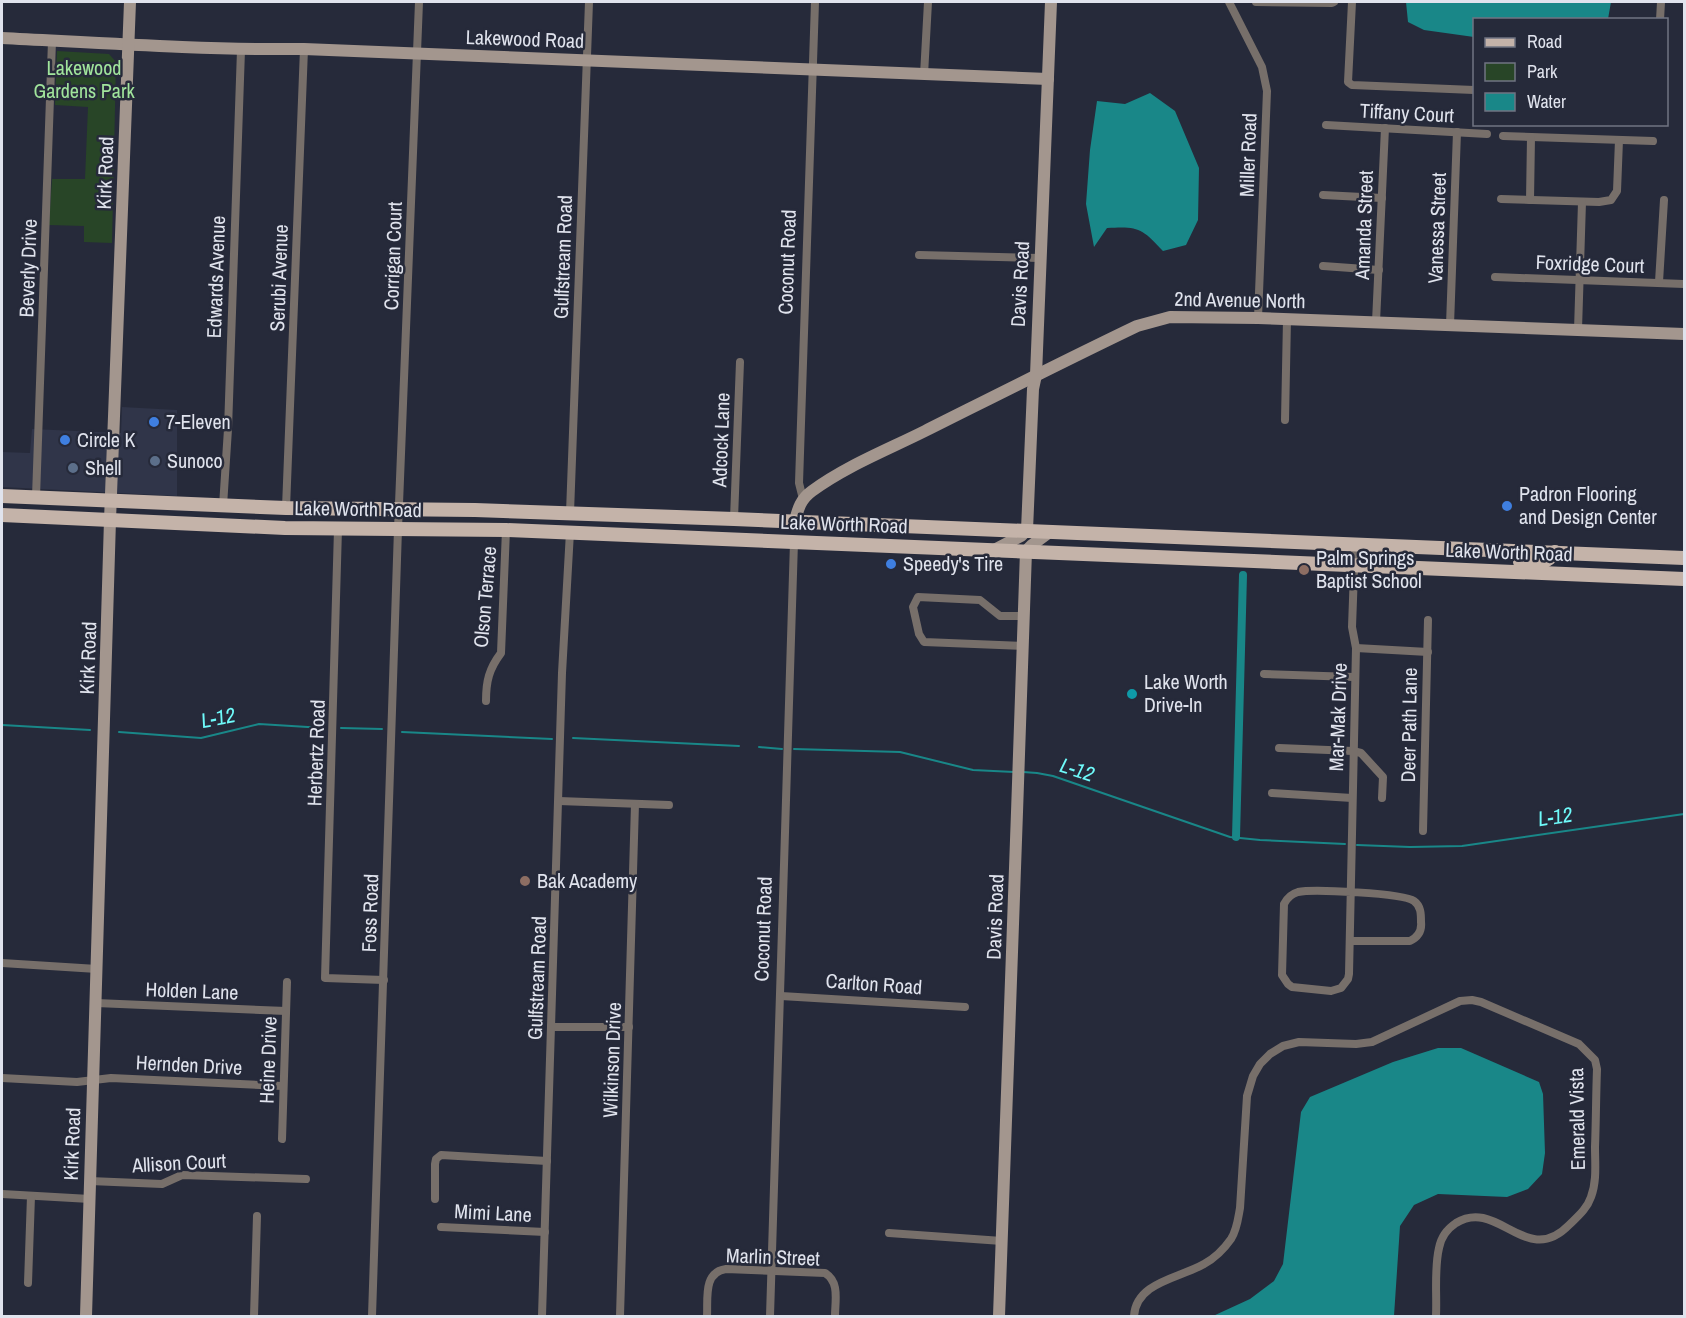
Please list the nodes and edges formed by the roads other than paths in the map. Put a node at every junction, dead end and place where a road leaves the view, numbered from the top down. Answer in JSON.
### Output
{"nodes":[{"id":1,"x":130,"y":2,"type":"edge"},
{"id":2,"x":419,"y":2,"type":"edge"},
{"id":3,"x":588,"y":2,"type":"edge"},
{"id":4,"x":815,"y":2,"type":"edge"},
{"id":5,"x":928,"y":2,"type":"edge"},
{"id":6,"x":1051,"y":2,"type":"edge"},
{"id":7,"x":1229,"y":2,"type":"edge"},
{"id":8,"x":1256,"y":2,"type":"edge"},
{"id":9,"x":1334,"y":2,"type":"edge"},
{"id":10,"x":1352,"y":2,"type":"edge"},
{"id":11,"x":1661,"y":2,"type":"edge"},
{"id":12,"x":1660,"y":18,"type":"edge"},
{"id":13,"x":2,"y":38,"type":"edge"},
{"id":14,"x":51,"y":41,"type":"junction"},
{"id":15,"x":129,"y":46,"type":"junction"},
{"id":16,"x":304,"y":49,"type":"junction"},
{"id":17,"x":241,"y":50,"type":"junction"},
{"id":18,"x":417,"y":54,"type":"junction"},
{"id":19,"x":586,"y":61,"type":"junction"},
{"id":20,"x":812,"y":70,"type":"junction"},
{"id":21,"x":924,"y":75,"type":"junction"},
{"id":22,"x":1048,"y":79,"type":"junction"},
{"id":23,"x":1473,"y":90,"type":"edge"},
{"id":24,"x":1326,"y":125,"type":"dead end"},
{"id":25,"x":1385,"y":128,"type":"junction"},
{"id":26,"x":1457,"y":132,"type":"junction"},
{"id":27,"x":1487,"y":134,"type":"dead end"},
{"id":28,"x":1503,"y":136,"type":"dead end"},
{"id":29,"x":1532,"y":137,"type":"junction"},
{"id":30,"x":1619,"y":140,"type":"junction"},
{"id":31,"x":1653,"y":141,"type":"dead end"},
{"id":32,"x":1323,"y":195,"type":"dead end"},
{"id":33,"x":1382,"y":198,"type":"junction"},
{"id":34,"x":1501,"y":199,"type":"dead end"},
{"id":35,"x":1530,"y":200,"type":"junction"},
{"id":36,"x":1664,"y":200,"type":"dead end"},
{"id":37,"x":1582,"y":202,"type":"junction"},
{"id":38,"x":919,"y":255,"type":"dead end"},
{"id":39,"x":1041,"y":258,"type":"junction"},
{"id":40,"x":1323,"y":266,"type":"dead end"},
{"id":41,"x":1379,"y":270,"type":"junction"},
{"id":42,"x":1495,"y":277,"type":"dead end"},
{"id":43,"x":1580,"y":280,"type":"junction"},
{"id":44,"x":1659,"y":282,"type":"junction"},
{"id":45,"x":1684,"y":284,"type":"edge"},
{"id":46,"x":1258,"y":318,"type":"junction"},
{"id":47,"x":1287,"y":319,"type":"junction"},
{"id":48,"x":1376,"y":322,"type":"junction"},
{"id":49,"x":1450,"y":325,"type":"junction"},
{"id":50,"x":1578,"y":330,"type":"junction"},
{"id":51,"x":1684,"y":334,"type":"edge"},
{"id":52,"x":740,"y":362,"type":"dead end"},
{"id":53,"x":1036,"y":375,"type":"junction"},
{"id":54,"x":1285,"y":420,"type":"dead end"},
{"id":55,"x":2,"y":496,"type":"edge"},
{"id":56,"x":36,"y":497,"type":"junction"},
{"id":57,"x":803,"y":499,"type":"junction"},
{"id":58,"x":111,"y":500,"type":"junction"},
{"id":59,"x":223,"y":506,"type":"junction"},
{"id":60,"x":286,"y":508,"type":"junction"},
{"id":61,"x":400,"y":511,"type":"junction"},
{"id":62,"x":570,"y":513,"type":"junction"},
{"id":63,"x":2,"y":515,"type":"edge"},
{"id":64,"x":631,"y":515,"type":"junction"},
{"id":65,"x":734,"y":519,"type":"junction"},
{"id":66,"x":110,"y":520,"type":"junction"},
{"id":67,"x":795,"y":521,"type":"junction"},
{"id":68,"x":857,"y":524,"type":"junction"},
{"id":69,"x":338,"y":529,"type":"junction"},
{"id":70,"x":398,"y":529,"type":"junction"},
{"id":71,"x":506,"y":530,"type":"junction"},
{"id":72,"x":1027,"y":530,"type":"junction"},
{"id":73,"x":1051,"y":531,"type":"junction"},
{"id":74,"x":570,"y":532,"type":"junction"},
{"id":75,"x":738,"y":540,"type":"junction"},
{"id":76,"x":794,"y":542,"type":"junction"},
{"id":77,"x":1355,"y":544,"type":"junction"},
{"id":78,"x":994,"y":550,"type":"junction"},
{"id":79,"x":1026,"y":551,"type":"junction"},
{"id":80,"x":1555,"y":552,"type":"junction"},
{"id":81,"x":1684,"y":558,"type":"edge"},
{"id":82,"x":1354,"y":565,"type":"junction"},
{"id":83,"x":1492,"y":570,"type":"junction"},
{"id":84,"x":1684,"y":570,"type":"edge"},
{"id":85,"x":1654,"y":578,"type":"junction"},
{"id":86,"x":1684,"y":579,"type":"edge"},
{"id":87,"x":1024,"y":616,"type":"junction"},
{"id":88,"x":1428,"y":620,"type":"dead end"},
{"id":89,"x":1022,"y":646,"type":"junction"},
{"id":90,"x":1356,"y":648,"type":"junction"},
{"id":91,"x":1428,"y":652,"type":"junction"},
{"id":92,"x":1264,"y":674,"type":"dead end"},
{"id":93,"x":1354,"y":677,"type":"junction"},
{"id":94,"x":486,"y":701,"type":"dead end"},
{"id":95,"x":1279,"y":748,"type":"dead end"},
{"id":96,"x":1353,"y":751,"type":"junction"},
{"id":97,"x":1272,"y":793,"type":"dead end"},
{"id":98,"x":1352,"y":798,"type":"junction"},
{"id":99,"x":1382,"y":798,"type":"dead end"},
{"id":100,"x":559,"y":801,"type":"junction"},
{"id":101,"x":635,"y":804,"type":"junction"},
{"id":102,"x":669,"y":805,"type":"dead end"},
{"id":103,"x":1423,"y":831,"type":"dead end"},
{"id":104,"x":1350,"y":892,"type":"junction"},
{"id":105,"x":1350,"y":941,"type":"junction"},
{"id":106,"x":2,"y":963,"type":"edge"},
{"id":107,"x":97,"y":969,"type":"junction"},
{"id":108,"x":384,"y":980,"type":"junction"},
{"id":109,"x":287,"y":982,"type":"dead end"},
{"id":110,"x":781,"y":996,"type":"junction"},
{"id":111,"x":96,"y":1003,"type":"junction"},
{"id":112,"x":965,"y":1007,"type":"dead end"},
{"id":113,"x":286,"y":1011,"type":"junction"},
{"id":114,"x":552,"y":1027,"type":"junction"},
{"id":115,"x":629,"y":1027,"type":"junction"},
{"id":116,"x":2,"y":1078,"type":"edge"},
{"id":117,"x":93,"y":1080,"type":"junction"},
{"id":118,"x":283,"y":1086,"type":"junction"},
{"id":119,"x":282,"y":1139,"type":"dead end"},
{"id":120,"x":547,"y":1161,"type":"junction"},
{"id":121,"x":306,"y":1179,"type":"dead end"},
{"id":122,"x":90,"y":1181,"type":"junction"},
{"id":123,"x":2,"y":1194,"type":"edge"},
{"id":124,"x":31,"y":1196,"type":"junction"},
{"id":125,"x":90,"y":1199,"type":"junction"},
{"id":126,"x":435,"y":1199,"type":"dead end"},
{"id":127,"x":257,"y":1216,"type":"dead end"},
{"id":128,"x":441,"y":1227,"type":"dead end"},
{"id":129,"x":545,"y":1232,"type":"junction"},
{"id":130,"x":889,"y":1233,"type":"dead end"},
{"id":131,"x":1002,"y":1241,"type":"junction"},
{"id":132,"x":772,"y":1270,"type":"junction"},
{"id":133,"x":28,"y":1283,"type":"dead end"},
{"id":134,"x":86,"y":1317,"type":"edge"},
{"id":135,"x":254,"y":1317,"type":"edge"},
{"id":136,"x":372,"y":1317,"type":"edge"},
{"id":137,"x":542,"y":1317,"type":"edge"},
{"id":138,"x":620,"y":1317,"type":"edge"},
{"id":139,"x":707,"y":1317,"type":"edge"},
{"id":140,"x":770,"y":1317,"type":"edge"},
{"id":141,"x":835,"y":1317,"type":"edge"},
{"id":142,"x":999,"y":1317,"type":"edge"},
{"id":143,"x":1134,"y":1317,"type":"edge"},
{"id":144,"x":1436,"y":1317,"type":"edge"}],
"edges":[{"from":1,"to":15,"type":"street","name":"Kirk Road"},
{"from":2,"to":18,"type":"street","name":"Corrigan Court"},
{"from":3,"to":19,"type":"street","name":"Gulfstream Road"},
{"from":4,"to":20,"type":"street","name":"Coconut Road"},
{"from":5,"to":21,"type":"street"},
{"from":6,"to":22,"type":"street","name":"Davis Road"},
{"from":7,"to":46,"type":"street","name":"Miller Road"},
{"from":8,"to":9,"type":"street"},
{"from":10,"to":23,"type":"street"},
{"from":11,"to":12,"type":"street"},
{"from":13,"to":14,"type":"street","name":"Lakewood Road"},
{"from":14,"to":15,"type":"street","name":"Lakewood Road"},
{"from":14,"to":56,"type":"street","name":"Beverly Drive"},
{"from":15,"to":17,"type":"street","name":"Lakewood Road"},
{"from":15,"to":58,"type":"street","name":"Kirk Road"},
{"from":16,"to":17,"type":"street","name":"Lakewood Road"},
{"from":16,"to":18,"type":"street","name":"Lakewood Road"},
{"from":16,"to":60,"type":"street","name":"Serubi Avenue"},
{"from":17,"to":59,"type":"street","name":"Edwards Avenue"},
{"from":18,"to":19,"type":"street","name":"Lakewood Road"},
{"from":18,"to":61,"type":"street","name":"Corrigan Court"},
{"from":19,"to":20,"type":"street","name":"Lakewood Road"},
{"from":19,"to":62,"type":"street","name":"Gulfstream Road"},
{"from":20,"to":21,"type":"street","name":"Lakewood Road"},
{"from":20,"to":57,"type":"street","name":"Coconut Road"},
{"from":21,"to":22,"type":"street","name":"Lakewood Road"},
{"from":22,"to":39,"type":"street","name":"Davis Road"},
{"from":24,"to":25,"type":"street","name":"Tiffany Court"},
{"from":25,"to":26,"type":"street","name":"Tiffany Court"},
{"from":25,"to":33,"type":"street","name":"Amanda Street"},
{"from":26,"to":27,"type":"street","name":"Tiffany Court"},
{"from":26,"to":49,"type":"street","name":"Vanessa Street"},
{"from":28,"to":29,"type":"street"},
{"from":29,"to":30,"type":"street"},
{"from":29,"to":35,"type":"street"},
{"from":30,"to":31,"type":"street"},
{"from":30,"to":37,"type":"street"},
{"from":32,"to":33,"type":"street"},
{"from":33,"to":41,"type":"street","name":"Amanda Street"},
{"from":34,"to":35,"type":"street"},
{"from":35,"to":37,"type":"street"},
{"from":36,"to":44,"type":"street"},
{"from":37,"to":43,"type":"street"},
{"from":38,"to":39,"type":"street"},
{"from":39,"to":53,"type":"street","name":"Davis Road"},
{"from":40,"to":41,"type":"street"},
{"from":41,"to":48,"type":"street","name":"Amanda Street"},
{"from":42,"to":43,"type":"street","name":"Foxridge Court"},
{"from":43,"to":44,"type":"street","name":"Foxridge Court"},
{"from":43,"to":50,"type":"street"},
{"from":44,"to":45,"type":"street","name":"Foxridge Court"},
{"from":46,"to":47,"type":"street","name":"2nd Avenue North"},
{"from":46,"to":53,"type":"street","name":"2nd Avenue North"},
{"from":47,"to":48,"type":"street","name":"2nd Avenue North"},
{"from":47,"to":54,"type":"street"},
{"from":48,"to":49,"type":"street","name":"2nd Avenue North"},
{"from":49,"to":50,"type":"street","name":"2nd Avenue North"},
{"from":50,"to":51,"type":"street","name":"2nd Avenue North"},
{"from":52,"to":65,"type":"street","name":"Adcock Lane"},
{"from":53,"to":57,"type":"street","name":"2nd Avenue North"},
{"from":53,"to":72,"type":"street","name":"Davis Road"},
{"from":55,"to":56,"type":"main road","name":"Lake Worth Road"},
{"from":56,"to":58,"type":"main road","name":"Lake Worth Road"},
{"from":57,"to":67,"type":"street","name":"Coconut Road"},
{"from":58,"to":59,"type":"main road","name":"Lake Worth Road"},
{"from":58,"to":66,"type":"street","name":"Kirk Road"},
{"from":59,"to":60,"type":"main road","name":"Lake Worth Road"},
{"from":60,"to":61,"type":"main road","name":"Lake Worth Road"},
{"from":61,"to":62,"type":"main road","name":"Lake Worth Road"},
{"from":61,"to":70,"type":"street","name":"Foss Road"},
{"from":62,"to":64,"type":"main road","name":"Lake Worth Road"},
{"from":62,"to":71,"type":"main road"},
{"from":63,"to":66,"type":"main road","name":"Lake Worth Road"},
{"from":64,"to":65,"type":"main road","name":"Lake Worth Road"},
{"from":64,"to":74,"type":"main road"},
{"from":65,"to":67,"type":"main road","name":"Lake Worth Road"},
{"from":66,"to":69,"type":"main road","name":"Lake Worth Road"},
{"from":66,"to":107,"type":"street","name":"Kirk Road"},
{"from":67,"to":68,"type":"main road","name":"Lake Worth Road"},
{"from":67,"to":75,"type":"main road"},
{"from":68,"to":72,"type":"main road","name":"Lake Worth Road"},
{"from":68,"to":76,"type":"main road"},
{"from":69,"to":70,"type":"main road","name":"Lake Worth Road"},
{"from":69,"to":108,"type":"street","name":"Herbertz Road"},
{"from":70,"to":71,"type":"main road","name":"Lake Worth Road"},
{"from":70,"to":108,"type":"street","name":"Foss Road"},
{"from":71,"to":74,"type":"main road","name":"Lake Worth Road"},
{"from":71,"to":94,"type":"street","name":"Olson Terrace"},
{"from":72,"to":73,"type":"main road","name":"Lake Worth Road"},
{"from":72,"to":78,"type":"street"},
{"from":73,"to":77,"type":"main road","name":"Lake Worth Road"},
{"from":73,"to":79,"type":"street"},
{"from":74,"to":75,"type":"main road","name":"Lake Worth Road"},
{"from":74,"to":100,"type":"street","name":"Gulfstream Road"},
{"from":75,"to":76,"type":"main road","name":"Lake Worth Road"},
{"from":76,"to":78,"type":"main road","name":"Lake Worth Road"},
{"from":76,"to":110,"type":"street","name":"Coconut Road"},
{"from":77,"to":80,"type":"main road","name":"Lake Worth Road"},
{"from":77,"to":82,"type":"street","name":"Mar-Mak Drive"},
{"from":78,"to":79,"type":"main road","name":"Lake Worth Road"},
{"from":79,"to":82,"type":"main road","name":"Lake Worth Road"},
{"from":79,"to":87,"type":"street","name":"Davis Road"},
{"from":80,"to":81,"type":"main road","name":"Lake Worth Road"},
{"from":80,"to":83,"type":"main road"},
{"from":82,"to":83,"type":"main road","name":"Lake Worth Road"},
{"from":82,"to":90,"type":"street","name":"Mar-Mak Drive"},
{"from":83,"to":85,"type":"main road","name":"Lake Worth Road"},
{"from":84,"to":85,"type":"main road"},
{"from":85,"to":86,"type":"main road","name":"Lake Worth Road"},
{"from":87,"to":89,"type":"street","name":"Davis Road"},
{"from":87,"to":89,"type":"street"},
{"from":88,"to":91,"type":"street","name":"Deer Path Lane"},
{"from":89,"to":131,"type":"street","name":"Davis Road"},
{"from":90,"to":91,"type":"street"},
{"from":90,"to":93,"type":"street","name":"Mar-Mak Drive"},
{"from":91,"to":103,"type":"street","name":"Deer Path Lane"},
{"from":92,"to":93,"type":"street"},
{"from":93,"to":96,"type":"street","name":"Mar-Mak Drive"},
{"from":95,"to":96,"type":"street"},
{"from":96,"to":98,"type":"street","name":"Mar-Mak Drive"},
{"from":96,"to":99,"type":"street"},
{"from":97,"to":98,"type":"street"},
{"from":98,"to":104,"type":"street","name":"Mar-Mak Drive"},
{"from":100,"to":101,"type":"street"},
{"from":100,"to":114,"type":"street","name":"Gulfstream Road"},
{"from":101,"to":102,"type":"street"},
{"from":101,"to":115,"type":"street","name":"Wilkinson Drive"},
{"from":104,"to":105,"type":"street","name":"Mar-Mak Drive"},
{"from":104,"to":105,"type":"street"},
{"from":104,"to":105,"type":"street","name":"Mar-Mak Drive"},
{"from":106,"to":107,"type":"street"},
{"from":107,"to":111,"type":"street","name":"Kirk Road"},
{"from":108,"to":136,"type":"street","name":"Foss Road"},
{"from":109,"to":113,"type":"street","name":"Heine Drive"},
{"from":110,"to":112,"type":"street","name":"Carlton Road"},
{"from":110,"to":132,"type":"street","name":"Coconut Road"},
{"from":111,"to":113,"type":"street","name":"Holden Lane"},
{"from":111,"to":117,"type":"street","name":"Kirk Road"},
{"from":113,"to":118,"type":"street","name":"Heine Drive"},
{"from":114,"to":115,"type":"street"},
{"from":114,"to":120,"type":"street","name":"Gulfstream Road"},
{"from":115,"to":138,"type":"street","name":"Wilkinson Drive"},
{"from":116,"to":117,"type":"street","name":"Hernden Drive"},
{"from":117,"to":118,"type":"street","name":"Hernden Drive"},
{"from":117,"to":122,"type":"street","name":"Kirk Road"},
{"from":118,"to":119,"type":"street","name":"Heine Drive"},
{"from":120,"to":126,"type":"street"},
{"from":120,"to":129,"type":"street","name":"Gulfstream Road"},
{"from":121,"to":122,"type":"street","name":"Allison Court"},
{"from":122,"to":125,"type":"street","name":"Kirk Road"},
{"from":123,"to":124,"type":"street"},
{"from":124,"to":125,"type":"street"},
{"from":124,"to":133,"type":"street"},
{"from":125,"to":134,"type":"street","name":"Kirk Road"},
{"from":127,"to":135,"type":"street"},
{"from":128,"to":129,"type":"street","name":"Mimi Lane"},
{"from":129,"to":137,"type":"street","name":"Gulfstream Road"},
{"from":130,"to":131,"type":"street"},
{"from":131,"to":142,"type":"street","name":"Davis Road"},
{"from":132,"to":139,"type":"street","name":"Marlin Street"},
{"from":132,"to":140,"type":"street","name":"Coconut Road"},
{"from":132,"to":141,"type":"street","name":"Marlin Street"},
{"from":143,"to":144,"type":"street","name":"Emerald Vista"}]}
